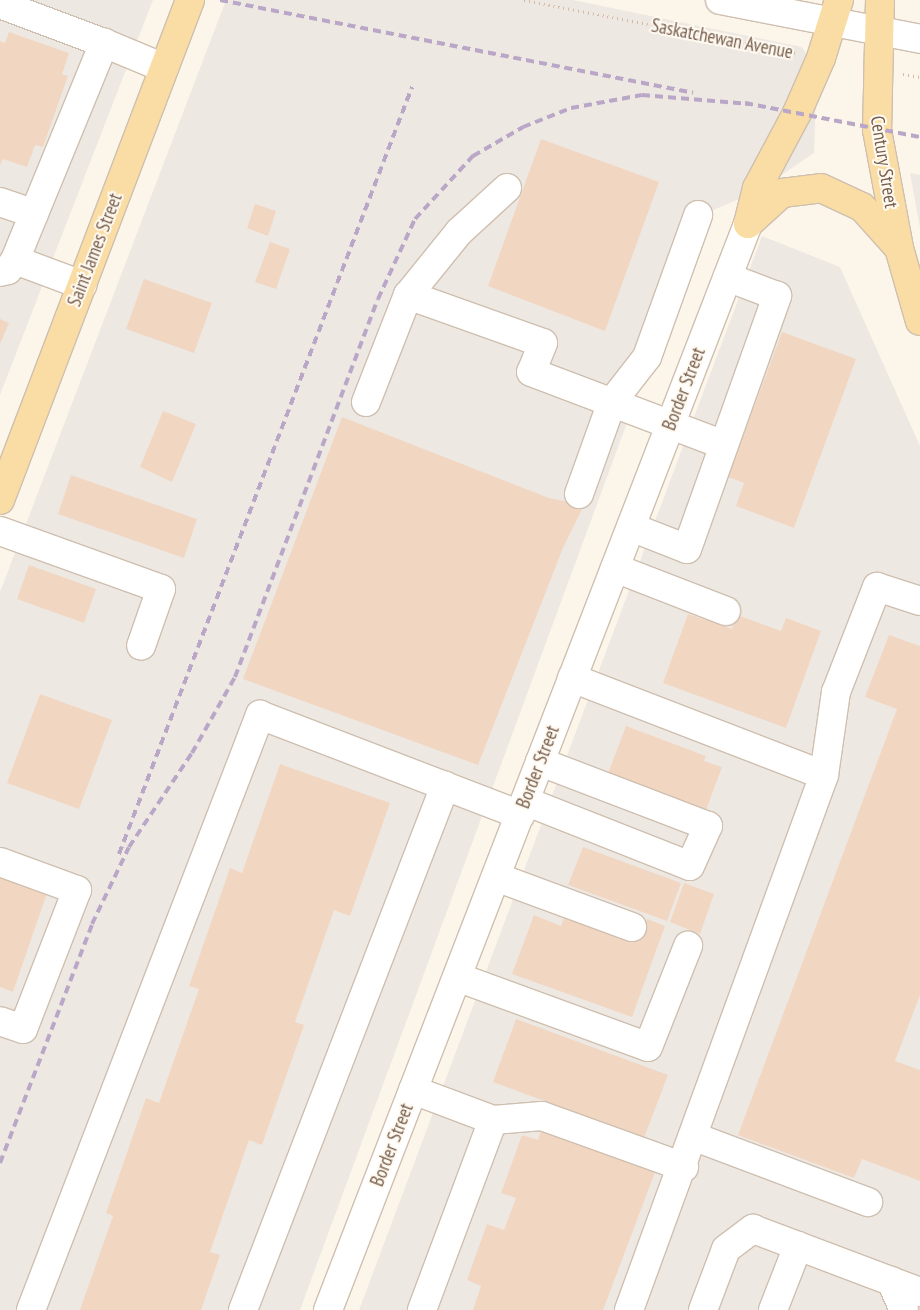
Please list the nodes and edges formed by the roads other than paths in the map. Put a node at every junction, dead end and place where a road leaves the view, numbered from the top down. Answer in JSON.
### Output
{"nodes":[{"id":1,"x":190,"y":0,"type":"edge"},
{"id":2,"x":720,"y":0,"type":"edge"},
{"id":3,"x":880,"y":0,"type":"edge"},
{"id":4,"x":0,"y":4,"type":"edge"},
{"id":5,"x":836,"y":11,"type":"edge"},
{"id":6,"x":877,"y":30,"type":"junction"},
{"id":7,"x":920,"y":39,"type":"edge"},
{"id":8,"x":104,"y":43,"type":"junction"},
{"id":9,"x":164,"y":68,"type":"junction"},
{"id":10,"x":507,"y":188,"type":"dead end"},
{"id":11,"x":0,"y":202,"type":"edge"},
{"id":12,"x":34,"y":214,"type":"junction"},
{"id":13,"x":698,"y":215,"type":"dead end"},
{"id":14,"x":748,"y":224,"type":"junction"},
{"id":15,"x":899,"y":248,"type":"junction"},
{"id":16,"x":8,"y":266,"type":"edge"},
{"id":17,"x":727,"y":277,"type":"junction"},
{"id":18,"x":82,"y":285,"type":"junction"},
{"id":19,"x":408,"y":295,"type":"junction"},
{"id":20,"x":920,"y":321,"type":"edge"},
{"id":21,"x":366,"y":402,"type":"dead end"},
{"id":22,"x":612,"y":402,"type":"junction"},
{"id":23,"x":670,"y":424,"type":"junction"},
{"id":24,"x":724,"y":445,"type":"junction"},
{"id":25,"x":579,"y":494,"type":"dead end"},
{"id":26,"x":1,"y":495,"type":"edge"},
{"id":27,"x":631,"y":527,"type":"junction"},
{"id":28,"x":0,"y":531,"type":"edge"},
{"id":29,"x":615,"y":568,"type":"junction"},
{"id":30,"x":920,"y":601,"type":"edge"},
{"id":31,"x":726,"y":610,"type":"dead end"},
{"id":32,"x":141,"y":646,"type":"dead end"},
{"id":33,"x":572,"y":678,"type":"junction"},
{"id":34,"x":540,"y":762,"type":"junction"},
{"id":35,"x":824,"y":775,"type":"junction"},
{"id":36,"x":445,"y":786,"type":"junction"},
{"id":37,"x":522,"y":808,"type":"junction"},
{"id":38,"x":0,"y":862,"type":"edge"},
{"id":39,"x":496,"y":877,"type":"junction"},
{"id":40,"x":632,"y":927,"type":"dead end"},
{"id":41,"x":688,"y":946,"type":"dead end"},
{"id":42,"x":457,"y":977,"type":"junction"},
{"id":43,"x":0,"y":1021,"type":"edge"},
{"id":44,"x":413,"y":1090,"type":"junction"},
{"id":45,"x":493,"y":1120,"type":"junction"},
{"id":46,"x":695,"y":1137,"type":"junction"},
{"id":47,"x":684,"y":1167,"type":"junction"},
{"id":48,"x":868,"y":1202,"type":"dead end"},
{"id":49,"x":798,"y":1246,"type":"junction"},
{"id":50,"x":891,"y":1281,"type":"junction"},
{"id":51,"x":920,"y":1292,"type":"edge"},
{"id":52,"x":31,"y":1310,"type":"edge"},
{"id":53,"x":243,"y":1310,"type":"edge"},
{"id":54,"x":328,"y":1310,"type":"edge"},
{"id":55,"x":422,"y":1310,"type":"edge"},
{"id":56,"x":629,"y":1310,"type":"edge"},
{"id":57,"x":703,"y":1310,"type":"edge"},
{"id":58,"x":773,"y":1310,"type":"edge"},
{"id":59,"x":904,"y":1310,"type":"edge"}],
"edges":[{"from":1,"to":9,"type":"main road","name":"Saint James Street"},
{"from":2,"to":5,"type":"street","name":"Saskatchewan Avenue"},
{"from":3,"to":6,"type":"main road","name":"Century Street"},
{"from":4,"to":8,"type":"street"},
{"from":5,"to":6,"type":"street","name":"Saskatchewan Avenue"},
{"from":5,"to":14,"type":"main road"},
{"from":6,"to":7,"type":"street","name":"Saskatchewan Avenue"},
{"from":6,"to":15,"type":"main road","name":"Century Street"},
{"from":8,"to":9,"type":"street"},
{"from":8,"to":12,"type":"street"},
{"from":9,"to":18,"type":"main road","name":"Saint James Street"},
{"from":10,"to":19,"type":"street"},
{"from":11,"to":12,"type":"street"},
{"from":12,"to":16,"type":"street"},
{"from":13,"to":22,"type":"street"},
{"from":14,"to":15,"type":"main road"},
{"from":14,"to":17,"type":"street","name":"Border Street"},
{"from":15,"to":20,"type":"main road","name":"Century Street"},
{"from":16,"to":18,"type":"street"},
{"from":17,"to":23,"type":"street","name":"Border Street"},
{"from":17,"to":24,"type":"street"},
{"from":18,"to":26,"type":"main road","name":"Saint James Street"},
{"from":19,"to":21,"type":"street"},
{"from":19,"to":22,"type":"street"},
{"from":22,"to":23,"type":"street"},
{"from":22,"to":25,"type":"street"},
{"from":23,"to":24,"type":"street"},
{"from":23,"to":27,"type":"street","name":"Border Street"},
{"from":24,"to":27,"type":"street"},
{"from":27,"to":29,"type":"street","name":"Border Street"},
{"from":28,"to":32,"type":"street"},
{"from":29,"to":31,"type":"street"},
{"from":29,"to":33,"type":"street","name":"Border Street"},
{"from":30,"to":35,"type":"street"},
{"from":33,"to":34,"type":"street","name":"Border Street"},
{"from":33,"to":35,"type":"street"},
{"from":34,"to":37,"type":"street","name":"Border Street"},
{"from":34,"to":37,"type":"street"},
{"from":35,"to":46,"type":"street"},
{"from":36,"to":37,"type":"street"},
{"from":36,"to":52,"type":"street"},
{"from":36,"to":53,"type":"street"},
{"from":37,"to":39,"type":"street","name":"Border Street"},
{"from":38,"to":43,"type":"street"},
{"from":39,"to":40,"type":"street"},
{"from":39,"to":42,"type":"street","name":"Border Street"},
{"from":41,"to":42,"type":"street"},
{"from":42,"to":44,"type":"street","name":"Border Street"},
{"from":44,"to":45,"type":"street"},
{"from":44,"to":54,"type":"street","name":"Border Street"},
{"from":45,"to":47,"type":"street"},
{"from":45,"to":55,"type":"street"},
{"from":46,"to":47,"type":"street"},
{"from":46,"to":48,"type":"street"},
{"from":47,"to":56,"type":"street"},
{"from":49,"to":50,"type":"street"},
{"from":49,"to":57,"type":"street"},
{"from":49,"to":58,"type":"street"},
{"from":50,"to":51,"type":"street"},
{"from":50,"to":59,"type":"street"}]}
